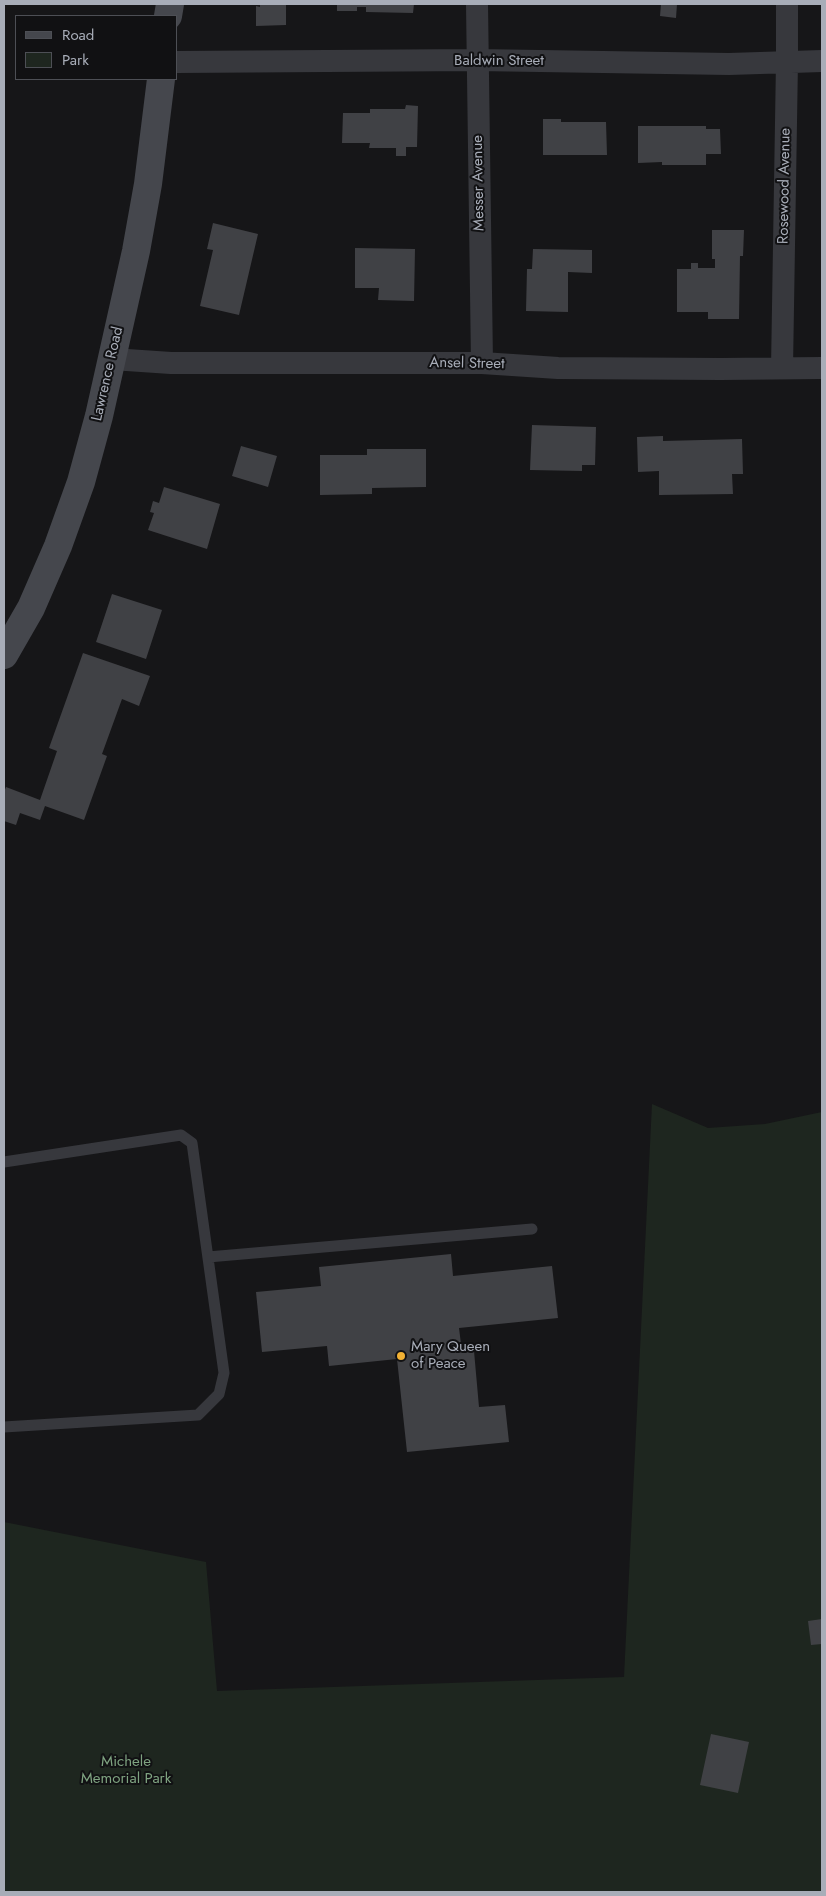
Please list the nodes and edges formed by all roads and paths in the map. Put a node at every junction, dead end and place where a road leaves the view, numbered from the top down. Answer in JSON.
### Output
{"nodes":[{"id":1,"x":477,"y":4,"type":"edge"},
{"id":2,"x":786,"y":4,"type":"edge"},
{"id":3,"x":477,"y":60,"type":"junction"},
{"id":4,"x":787,"y":61,"type":"junction"},
{"id":5,"x":822,"y":61,"type":"edge"},
{"id":6,"x":178,"y":62,"type":"edge"},
{"id":7,"x":160,"y":80,"type":"edge"},
{"id":8,"x":112,"y":359,"type":"junction"},
{"id":9,"x":482,"y":363,"type":"junction"},
{"id":10,"x":782,"y":368,"type":"junction"},
{"id":11,"x":822,"y":368,"type":"edge"},
{"id":12,"x":4,"y":655,"type":"edge"},
{"id":13,"x":4,"y":1162,"type":"edge"},
{"id":14,"x":532,"y":1229,"type":"dead end"},
{"id":15,"x":208,"y":1257,"type":"junction"},
{"id":16,"x":4,"y":1427,"type":"edge"}],
"edges":[{"from":1,"to":3,"type":"street","name":"Messer Avenue"},
{"from":2,"to":4,"type":"street","name":"Rosewood Avenue"},
{"from":3,"to":4,"type":"street","name":"Baldwin Street"},
{"from":3,"to":6,"type":"street","name":"Baldwin Street"},
{"from":3,"to":9,"type":"street","name":"Messer Avenue"},
{"from":4,"to":5,"type":"street","name":"Baldwin Street"},
{"from":4,"to":10,"type":"street","name":"Rosewood Avenue"},
{"from":7,"to":8,"type":"street","name":"Lawrence Road"},
{"from":8,"to":9,"type":"street","name":"Ansel Street"},
{"from":8,"to":12,"type":"street","name":"Lawrence Road"},
{"from":9,"to":10,"type":"street","name":"Ansel Street"},
{"from":10,"to":11,"type":"street","name":"Ansel Street"},
{"from":13,"to":15,"type":"lane"},
{"from":14,"to":15,"type":"lane"},
{"from":15,"to":16,"type":"lane"}]}
